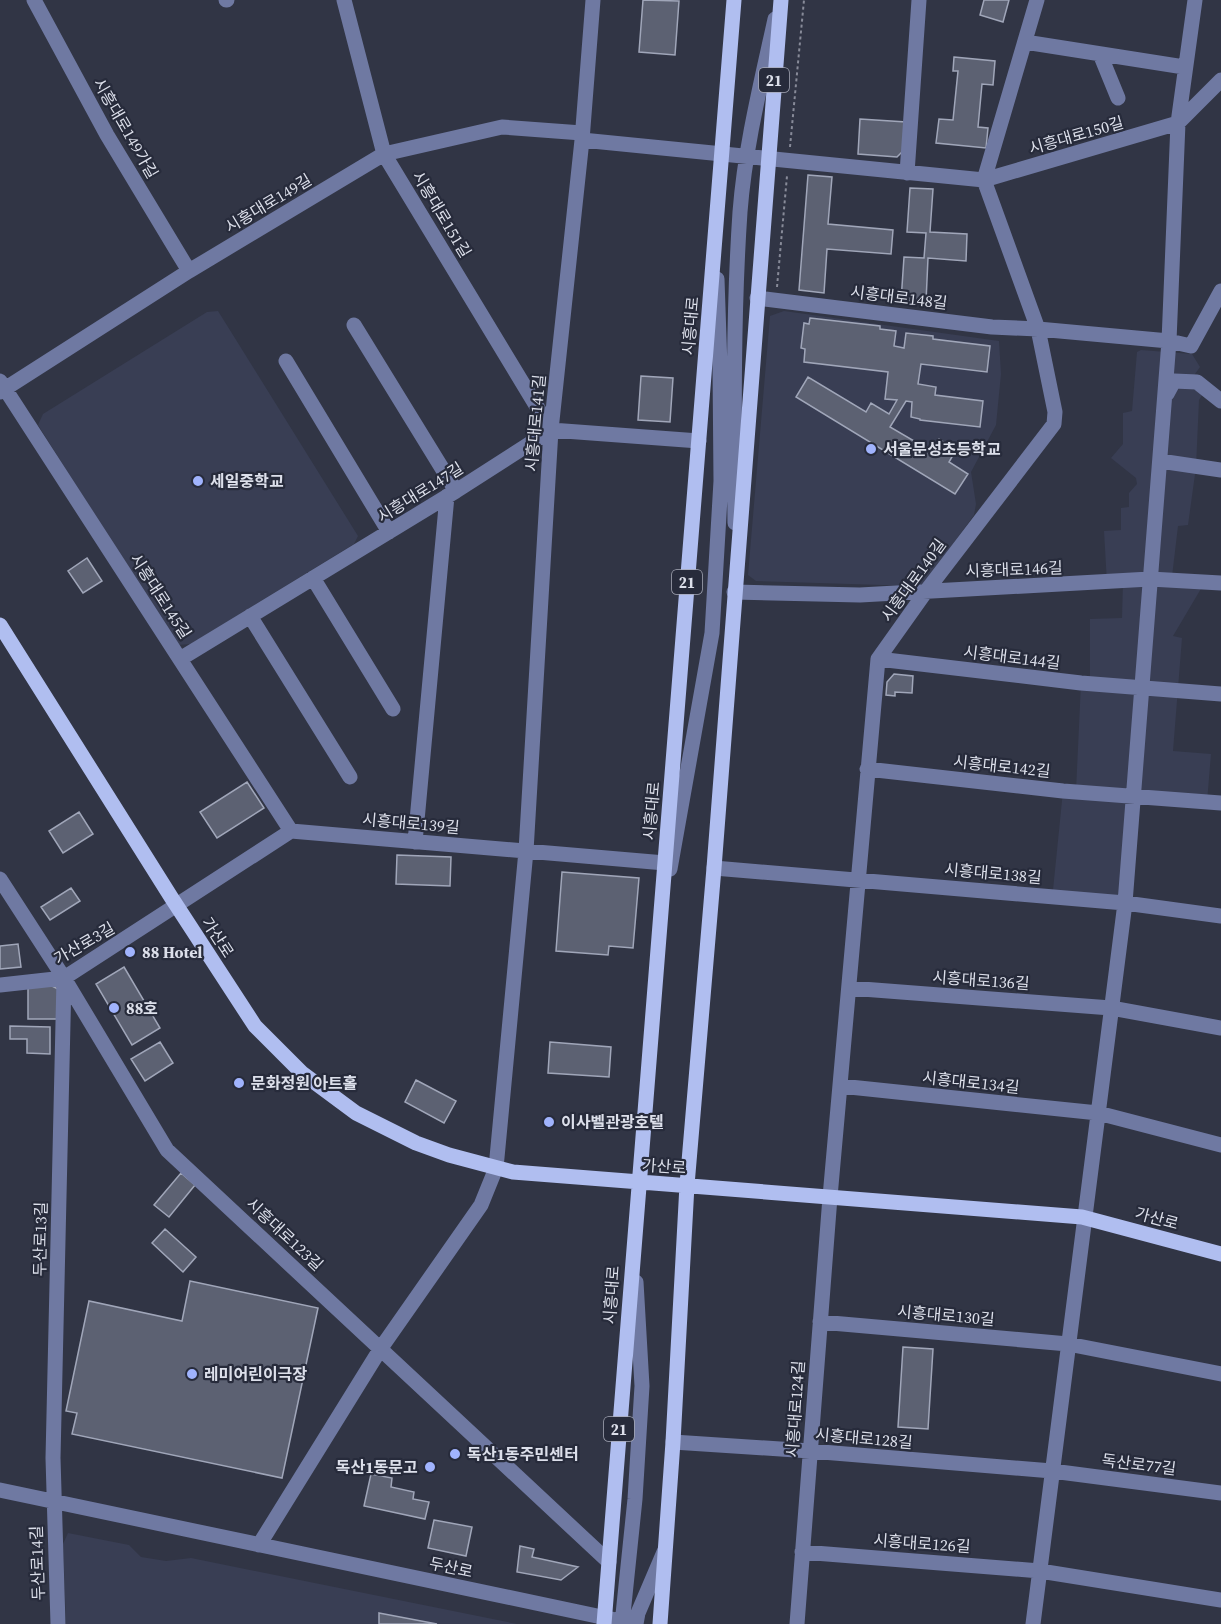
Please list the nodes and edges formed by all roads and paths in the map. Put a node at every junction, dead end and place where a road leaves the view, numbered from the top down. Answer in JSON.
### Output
{"nodes":[{"id":1,"x":34,"y":0,"type":"edge"},
{"id":2,"x":344,"y":0,"type":"edge"},
{"id":3,"x":593,"y":0,"type":"edge"},
{"id":4,"x":734,"y":0,"type":"edge"},
{"id":5,"x":780,"y":0,"type":"edge"},
{"id":6,"x":919,"y":0,"type":"edge"},
{"id":7,"x":1037,"y":0,"type":"edge"},
{"id":8,"x":1195,"y":0,"type":"edge"},
{"id":9,"x":1025,"y":42,"type":"junction"},
{"id":10,"x":1100,"y":54,"type":"junction"},
{"id":11,"x":1184,"y":67,"type":"junction"},
{"id":12,"x":1221,"y":80,"type":"edge"},
{"id":13,"x":1118,"y":98,"type":"dead end"},
{"id":14,"x":1178,"y":123,"type":"junction"},
{"id":15,"x":582,"y":136,"type":"junction"},
{"id":16,"x":384,"y":154,"type":"junction"},
{"id":17,"x":722,"y":154,"type":"junction"},
{"id":18,"x":747,"y":157,"type":"junction"},
{"id":19,"x":768,"y":159,"type":"junction"},
{"id":20,"x":907,"y":173,"type":"junction"},
{"id":21,"x":984,"y":180,"type":"junction"},
{"id":22,"x":715,"y":238,"type":"junction"},
{"id":23,"x":189,"y":271,"type":"junction"},
{"id":24,"x":1221,"y":291,"type":"edge"},
{"id":25,"x":757,"y":298,"type":"junction"},
{"id":26,"x":354,"y":326,"type":"dead end"},
{"id":27,"x":1038,"y":328,"type":"junction"},
{"id":28,"x":1169,"y":341,"type":"junction"},
{"id":29,"x":286,"y":361,"type":"dead end"},
{"id":30,"x":2,"y":387,"type":"edge"},
{"id":31,"x":1165,"y":398,"type":"junction"},
{"id":32,"x":1221,"y":401,"type":"edge"},
{"id":33,"x":551,"y":430,"type":"junction"},
{"id":34,"x":699,"y":441,"type":"junction"},
{"id":35,"x":1160,"y":461,"type":"junction"},
{"id":36,"x":1221,"y":470,"type":"edge"},
{"id":37,"x":452,"y":494,"type":"junction"},
{"id":38,"x":390,"y":532,"type":"junction"},
{"id":39,"x":736,"y":573,"type":"junction"},
{"id":40,"x":313,"y":578,"type":"junction"},
{"id":41,"x":1150,"y":579,"type":"junction"},
{"id":42,"x":1221,"y":583,"type":"edge"},
{"id":43,"x":927,"y":590,"type":"junction"},
{"id":44,"x":734,"y":592,"type":"junction"},
{"id":45,"x":250,"y":616,"type":"junction"},
{"id":46,"x":0,"y":625,"type":"edge"},
{"id":47,"x":180,"y":659,"type":"junction"},
{"id":48,"x":878,"y":659,"type":"junction"},
{"id":49,"x":1142,"y":688,"type":"junction"},
{"id":50,"x":1221,"y":694,"type":"edge"},
{"id":51,"x":393,"y":709,"type":"dead end"},
{"id":52,"x":867,"y":769,"type":"junction"},
{"id":53,"x":350,"y":777,"type":"dead end"},
{"id":54,"x":1133,"y":796,"type":"junction"},
{"id":55,"x":1221,"y":803,"type":"edge"},
{"id":56,"x":291,"y":831,"type":"junction"},
{"id":57,"x":415,"y":842,"type":"junction"},
{"id":58,"x":526,"y":851,"type":"junction"},
{"id":59,"x":665,"y":863,"type":"junction"},
{"id":60,"x":714,"y":868,"type":"junction"},
{"id":61,"x":0,"y":879,"type":"edge"},
{"id":62,"x":858,"y":880,"type":"junction"},
{"id":63,"x":1125,"y":903,"type":"junction"},
{"id":64,"x":177,"y":906,"type":"junction"},
{"id":65,"x":1221,"y":916,"type":"edge"},
{"id":66,"x":660,"y":926,"type":"junction"},
{"id":67,"x":64,"y":978,"type":"junction"},
{"id":68,"x":0,"y":985,"type":"edge"},
{"id":69,"x":849,"y":988,"type":"junction"},
{"id":70,"x":1112,"y":1008,"type":"junction"},
{"id":71,"x":1221,"y":1028,"type":"edge"},
{"id":72,"x":840,"y":1086,"type":"junction"},
{"id":73,"x":1098,"y":1113,"type":"junction"},
{"id":74,"x":1221,"y":1145,"type":"edge"},
{"id":75,"x":496,"y":1168,"type":"junction"},
{"id":76,"x":639,"y":1182,"type":"junction"},
{"id":77,"x":687,"y":1185,"type":"junction"},
{"id":78,"x":830,"y":1197,"type":"junction"},
{"id":79,"x":1085,"y":1217,"type":"junction"},
{"id":80,"x":634,"y":1240,"type":"junction"},
{"id":81,"x":1221,"y":1254,"type":"edge"},
{"id":82,"x":820,"y":1322,"type":"junction"},
{"id":83,"x":1068,"y":1344,"type":"junction"},
{"id":84,"x":381,"y":1348,"type":"junction"},
{"id":85,"x":1221,"y":1374,"type":"edge"},
{"id":86,"x":673,"y":1442,"type":"junction"},
{"id":87,"x":810,"y":1451,"type":"junction"},
{"id":88,"x":1052,"y":1471,"type":"junction"},
{"id":89,"x":0,"y":1490,"type":"edge"},
{"id":90,"x":1221,"y":1493,"type":"edge"},
{"id":91,"x":53,"y":1501,"type":"junction"},
{"id":92,"x":259,"y":1545,"type":"junction"},
{"id":93,"x":665,"y":1549,"type":"junction"},
{"id":94,"x":802,"y":1552,"type":"junction"},
{"id":95,"x":609,"y":1562,"type":"junction"},
{"id":96,"x":1040,"y":1571,"type":"junction"},
{"id":97,"x":1221,"y":1600,"type":"edge"},
{"id":98,"x":605,"y":1621,"type":"edge"},
{"id":99,"x":629,"y":1623,"type":"edge"},
{"id":100,"x":58,"y":1624,"type":"edge"},
{"id":101,"x":660,"y":1624,"type":"edge"},
{"id":102,"x":796,"y":1624,"type":"edge"},
{"id":103,"x":1033,"y":1624,"type":"edge"}],
"edges":[{"from":1,"to":23,"type":"street","name":"시흥대로149가길"},
{"from":2,"to":16,"type":"street","name":"시흥대로151길"},
{"from":3,"to":15,"type":"street","name":"시흥대로141길"},
{"from":4,"to":17,"type":"main road","name":"시흥대로","number":"21"},
{"from":5,"to":18,"type":"street"},
{"from":5,"to":19,"type":"main road","number":"21"},
{"from":6,"to":20,"type":"street"},
{"from":7,"to":9,"type":"street"},
{"from":8,"to":11,"type":"street"},
{"from":9,"to":10,"type":"street"},
{"from":9,"to":21,"type":"street"},
{"from":10,"to":11,"type":"street"},
{"from":10,"to":13,"type":"street","name":"시흥대로150길"},
{"from":11,"to":14,"type":"street"},
{"from":12,"to":14,"type":"street","name":"시흥대로150길"},
{"from":14,"to":21,"type":"street","name":"시흥대로150길"},
{"from":14,"to":28,"type":"street"},
{"from":15,"to":16,"type":"street","name":"시흥대로149길"},
{"from":15,"to":17,"type":"street","name":"시흥대로149길"},
{"from":15,"to":33,"type":"street","name":"시흥대로141길"},
{"from":16,"to":23,"type":"street","name":"시흥대로149길"},
{"from":16,"to":33,"type":"street","name":"시흥대로151길"},
{"from":17,"to":18,"type":"street","name":"시흥대로150길"},
{"from":17,"to":22,"type":"main road","name":"시흥대로","number":"21"},
{"from":18,"to":19,"type":"street","name":"시흥대로150길"},
{"from":18,"to":39,"type":"street"},
{"from":19,"to":20,"type":"street","name":"시흥대로150길"},
{"from":19,"to":25,"type":"main road","number":"21"},
{"from":20,"to":21,"type":"street","name":"시흥대로150길"},
{"from":21,"to":27,"type":"street"},
{"from":22,"to":34,"type":"main road","name":"시흥대로","number":"21"},
{"from":22,"to":66,"type":"street"},
{"from":23,"to":30,"type":"street","name":"시흥대로149길"},
{"from":24,"to":28,"type":"street","name":"시흥대로148길"},
{"from":25,"to":27,"type":"street","name":"시흥대로148길"},
{"from":25,"to":39,"type":"main road","number":"21"},
{"from":26,"to":37,"type":"street"},
{"from":27,"to":28,"type":"street","name":"시흥대로148길"},
{"from":27,"to":43,"type":"street","name":"시흥대로140길"},
{"from":28,"to":31,"type":"street"},
{"from":29,"to":38,"type":"street"},
{"from":30,"to":47,"type":"street","name":"시흥대로145길"},
{"from":31,"to":32,"type":"street"},
{"from":31,"to":35,"type":"street"},
{"from":33,"to":34,"type":"street"},
{"from":33,"to":37,"type":"street","name":"시흥대로147길"},
{"from":33,"to":58,"type":"street","name":"시흥대로141길"},
{"from":34,"to":59,"type":"main road","name":"시흥대로","number":"21"},
{"from":35,"to":36,"type":"street"},
{"from":35,"to":41,"type":"street"},
{"from":37,"to":38,"type":"street","name":"시흥대로147길"},
{"from":37,"to":57,"type":"street"},
{"from":38,"to":40,"type":"street","name":"시흥대로147길"},
{"from":39,"to":44,"type":"main road","number":"21"},
{"from":40,"to":45,"type":"street","name":"시흥대로147길"},
{"from":40,"to":51,"type":"street"},
{"from":41,"to":42,"type":"street","name":"시흥대로146길"},
{"from":41,"to":43,"type":"street","name":"시흥대로146길"},
{"from":41,"to":49,"type":"street"},
{"from":43,"to":44,"type":"street","name":"시흥대로146길"},
{"from":43,"to":48,"type":"street","name":"시흥대로140길"},
{"from":44,"to":60,"type":"main road","number":"21"},
{"from":45,"to":47,"type":"street","name":"시흥대로147길"},
{"from":45,"to":53,"type":"street"},
{"from":46,"to":64,"type":"main road","name":"가산로"},
{"from":47,"to":56,"type":"street","name":"시흥대로145길"},
{"from":48,"to":49,"type":"street","name":"시흥대로144길"},
{"from":48,"to":52,"type":"street","name":"시흥대로140길"},
{"from":49,"to":50,"type":"street","name":"시흥대로144길"},
{"from":49,"to":54,"type":"street"},
{"from":52,"to":54,"type":"street","name":"시흥대로142길"},
{"from":52,"to":62,"type":"street","name":"시흥대로140길"},
{"from":54,"to":55,"type":"street","name":"시흥대로142길"},
{"from":54,"to":63,"type":"street"},
{"from":56,"to":57,"type":"street","name":"시흥대로139길"},
{"from":56,"to":64,"type":"street"},
{"from":57,"to":58,"type":"street","name":"시흥대로139길"},
{"from":58,"to":59,"type":"street","name":"시흥대로139길"},
{"from":58,"to":75,"type":"street"},
{"from":59,"to":66,"type":"main road","name":"시흥대로","number":"21"},
{"from":60,"to":62,"type":"street","name":"시흥대로138길"},
{"from":60,"to":77,"type":"main road","number":"21"},
{"from":61,"to":67,"type":"street","name":"시흥대로123길"},
{"from":62,"to":63,"type":"street","name":"시흥대로138길"},
{"from":62,"to":69,"type":"street"},
{"from":63,"to":65,"type":"street","name":"시흥대로138길"},
{"from":63,"to":70,"type":"street"},
{"from":64,"to":67,"type":"street","name":"가산로3길"},
{"from":64,"to":75,"type":"main road","name":"가산로"},
{"from":66,"to":76,"type":"main road","name":"시흥대로","number":"21"},
{"from":67,"to":68,"type":"street","name":"가산로3길"},
{"from":67,"to":84,"type":"street","name":"시흥대로123길"},
{"from":67,"to":91,"type":"street","name":"두산로13길"},
{"from":69,"to":70,"type":"street","name":"시흥대로136길"},
{"from":69,"to":72,"type":"street"},
{"from":70,"to":71,"type":"street","name":"시흥대로136길"},
{"from":70,"to":73,"type":"street"},
{"from":72,"to":73,"type":"street","name":"시흥대로134길"},
{"from":72,"to":78,"type":"street"},
{"from":73,"to":74,"type":"street","name":"시흥대로134길"},
{"from":73,"to":79,"type":"street"},
{"from":75,"to":76,"type":"main road","name":"가산로"},
{"from":75,"to":84,"type":"street"},
{"from":76,"to":77,"type":"main road","name":"가산로"},
{"from":76,"to":80,"type":"main road","name":"시흥대로","number":"21"},
{"from":77,"to":78,"type":"main road","name":"가산로"},
{"from":77,"to":86,"type":"main road","number":"21"},
{"from":78,"to":79,"type":"main road","name":"가산로"},
{"from":78,"to":82,"type":"street","name":"시흥대로124길"},
{"from":79,"to":81,"type":"main road","name":"가산로"},
{"from":79,"to":83,"type":"street"},
{"from":80,"to":95,"type":"main road","name":"시흥대로","number":"21"},
{"from":80,"to":99,"type":"street"},
{"from":82,"to":83,"type":"street","name":"시흥대로130길"},
{"from":82,"to":87,"type":"street","name":"시흥대로124길"},
{"from":83,"to":85,"type":"street","name":"시흥대로130길"},
{"from":83,"to":88,"type":"street"},
{"from":84,"to":92,"type":"street"},
{"from":84,"to":95,"type":"street","name":"시흥대로123길"},
{"from":86,"to":87,"type":"street","name":"시흥대로128길"},
{"from":86,"to":93,"type":"main road","number":"21"},
{"from":87,"to":88,"type":"street","name":"시흥대로128길"},
{"from":87,"to":94,"type":"street","name":"시흥대로124길"},
{"from":88,"to":90,"type":"street","name":"독산로77길"},
{"from":88,"to":96,"type":"street"},
{"from":89,"to":91,"type":"street","name":"두산로"},
{"from":91,"to":92,"type":"street","name":"두산로"},
{"from":91,"to":100,"type":"street","name":"두산로14길"},
{"from":92,"to":98,"type":"street","name":"두산로"},
{"from":93,"to":99,"type":"street"},
{"from":93,"to":101,"type":"main road","number":"21"},
{"from":94,"to":96,"type":"street","name":"시흥대로126길"},
{"from":94,"to":102,"type":"street","name":"시흥대로124길"},
{"from":95,"to":98,"type":"main road","name":"시흥대로","number":"21"},
{"from":96,"to":97,"type":"street","name":"시흥대로126길"},
{"from":96,"to":103,"type":"street"},
{"from":98,"to":99,"type":"street","name":"두산로"}]}
